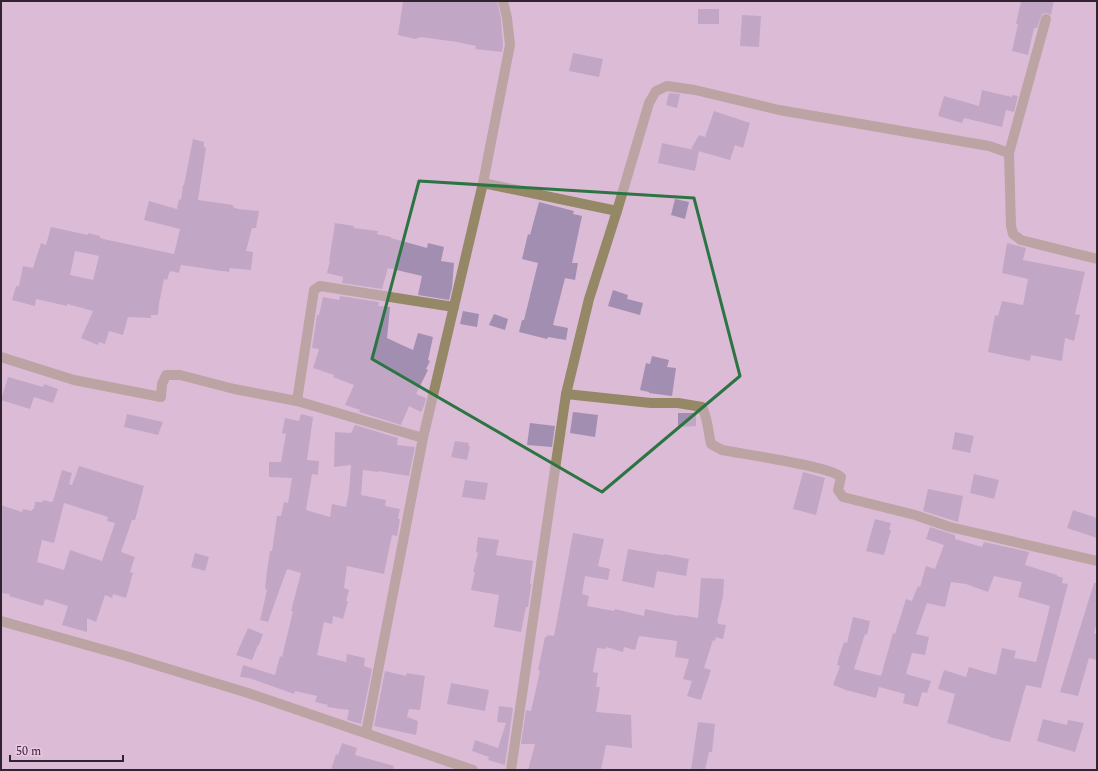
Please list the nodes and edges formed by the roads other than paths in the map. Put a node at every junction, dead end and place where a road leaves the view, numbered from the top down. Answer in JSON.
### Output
{"nodes":[{"id":1,"x":503,"y":1,"type":"edge"},
{"id":2,"x":1046,"y":19,"type":"dead end"},
{"id":3,"x":1008,"y":153,"type":"junction"},
{"id":4,"x":483,"y":183,"type":"junction"},
{"id":5,"x":618,"y":211,"type":"junction"},
{"id":6,"x":1097,"y":259,"type":"edge"},
{"id":7,"x":454,"y":307,"type":"junction"},
{"id":8,"x":1,"y":357,"type":"edge"},
{"id":9,"x":566,"y":394,"type":"junction"},
{"id":10,"x":297,"y":401,"type":"junction"},
{"id":11,"x":423,"y":438,"type":"junction"},
{"id":12,"x":1097,"y":561,"type":"edge"},
{"id":13,"x":1,"y":621,"type":"edge"},
{"id":14,"x":366,"y":733,"type":"junction"},
{"id":15,"x":473,"y":770,"type":"edge"},
{"id":16,"x":511,"y":770,"type":"edge"}],
"edges":[{"from":1,"to":4,"type":"street"},
{"from":2,"to":3,"type":"street"},
{"from":3,"to":5,"type":"street"},
{"from":3,"to":6,"type":"street"},
{"from":4,"to":5,"type":"street"},
{"from":4,"to":7,"type":"street"},
{"from":5,"to":9,"type":"street"},
{"from":7,"to":10,"type":"street"},
{"from":7,"to":11,"type":"street"},
{"from":8,"to":10,"type":"street"},
{"from":9,"to":12,"type":"street"},
{"from":9,"to":16,"type":"street"},
{"from":10,"to":11,"type":"street"},
{"from":11,"to":14,"type":"street"},
{"from":13,"to":14,"type":"street"},
{"from":14,"to":15,"type":"street"}]}
